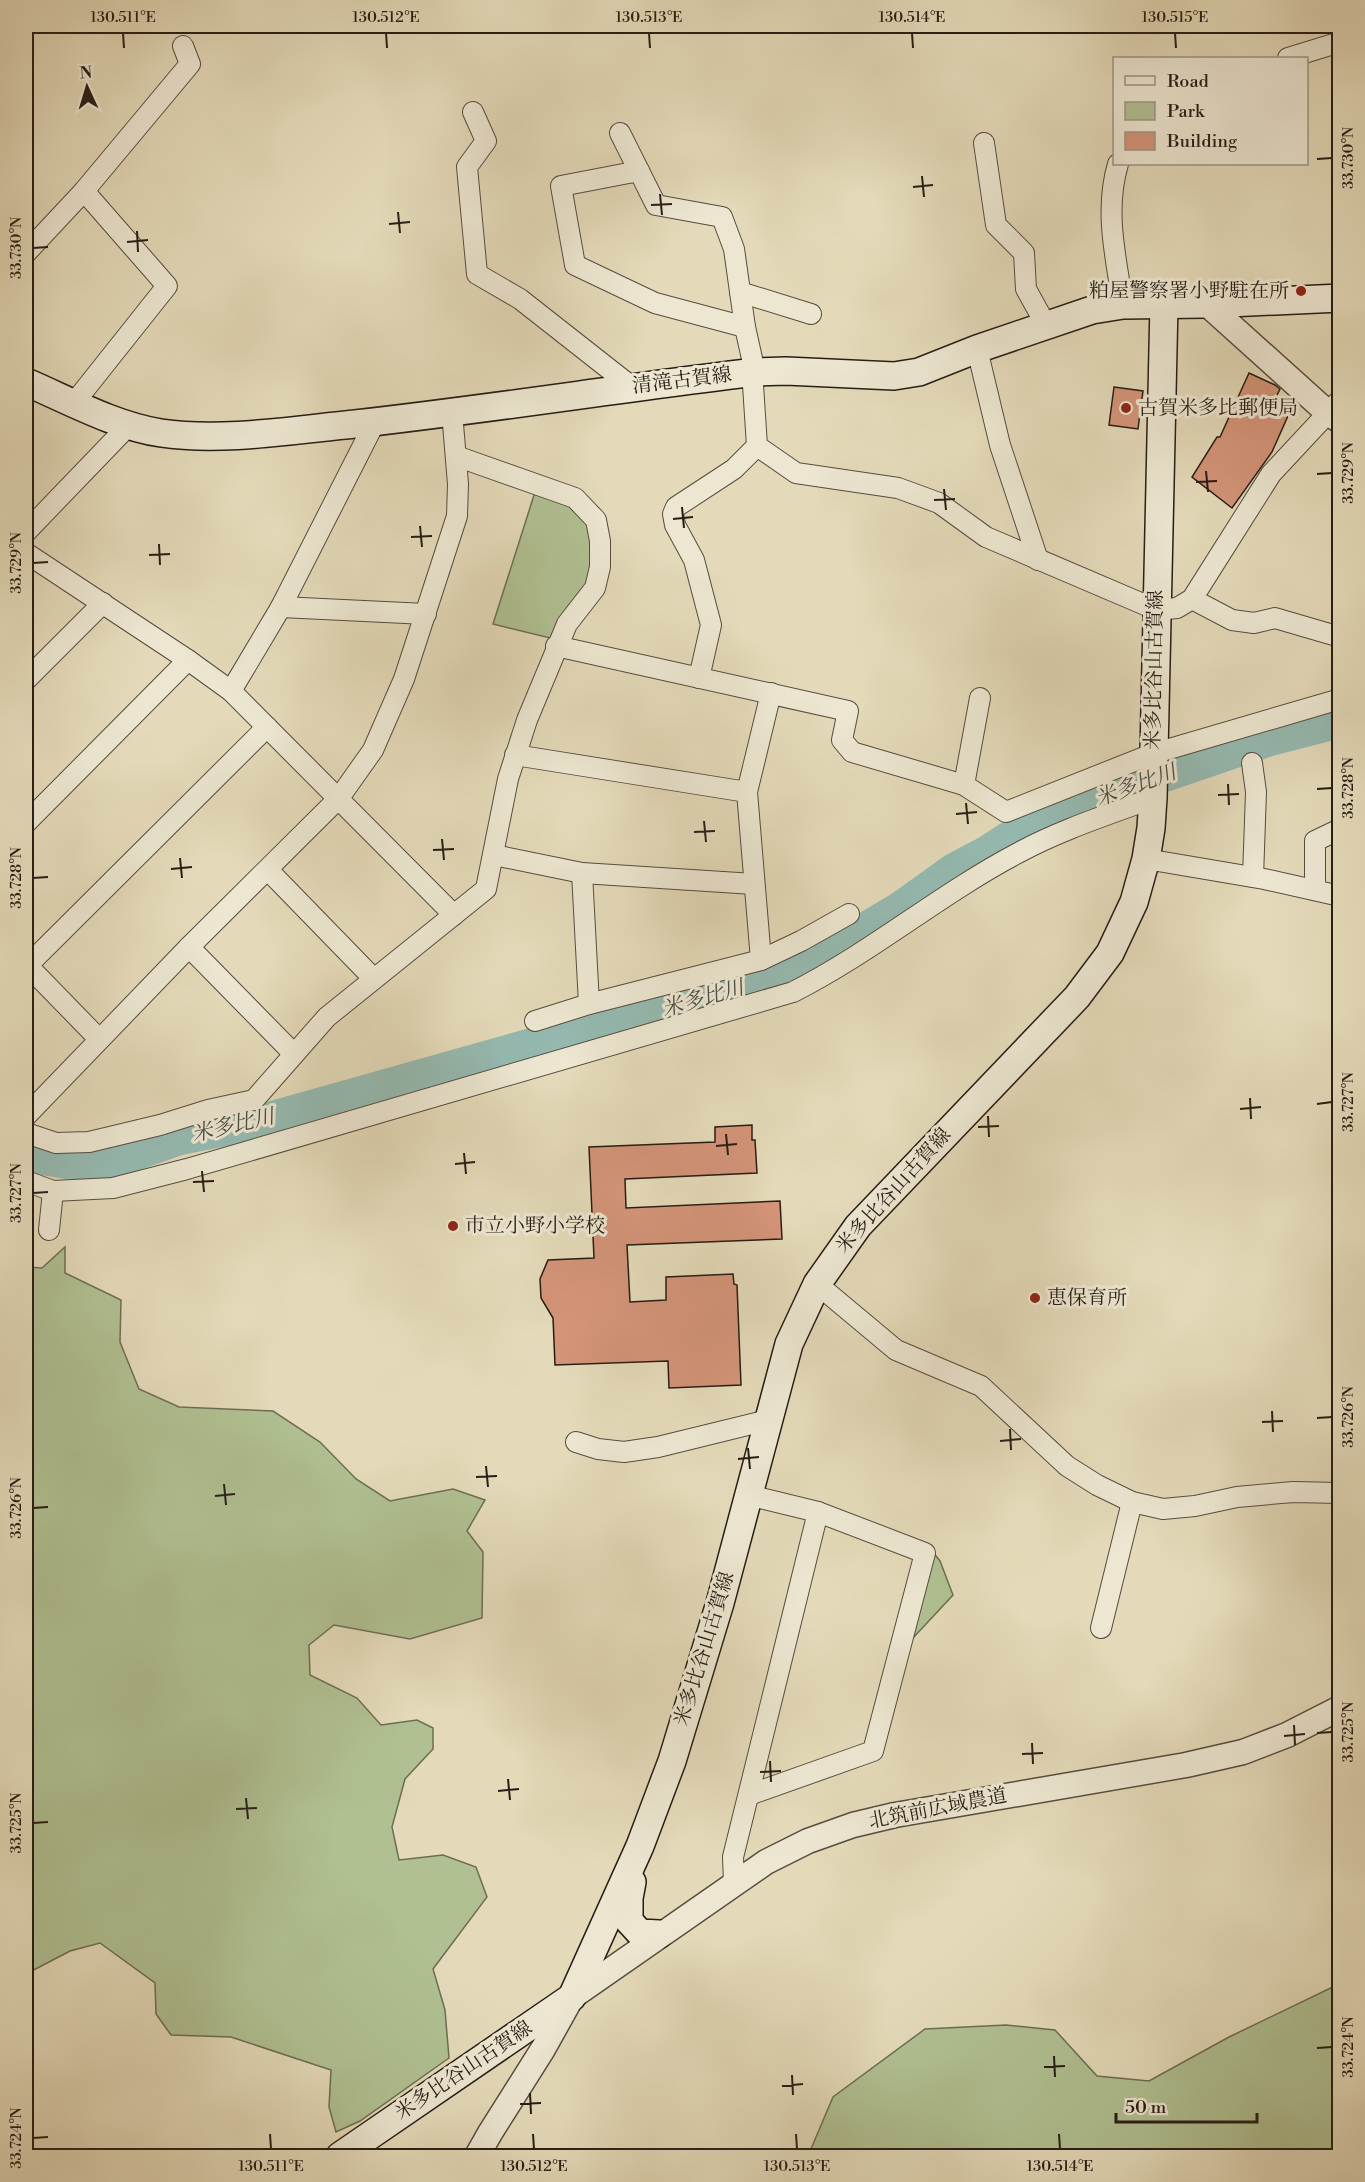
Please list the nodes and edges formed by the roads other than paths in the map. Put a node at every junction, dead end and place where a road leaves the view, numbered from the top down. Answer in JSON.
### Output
{"nodes":[{"id":1,"x":1340,"y":42,"type":"edge"},
{"id":2,"x":183,"y":46,"type":"dead end"},
{"id":3,"x":1291,"y":57,"type":"edge"},
{"id":4,"x":472,"y":112,"type":"dead end"},
{"id":5,"x":620,"y":133,"type":"dead end"},
{"id":6,"x":984,"y":143,"type":"dead end"},
{"id":7,"x":1118,"y":165,"type":"edge"},
{"id":8,"x":639,"y":171,"type":"junction"},
{"id":9,"x":84,"y":191,"type":"junction"},
{"id":10,"x":26,"y":253,"type":"edge"},
{"id":11,"x":740,"y":292,"type":"junction"},
{"id":12,"x":1340,"y":298,"type":"edge"},
{"id":13,"x":1164,"y":304,"type":"junction"},
{"id":14,"x":1207,"y":304,"type":"junction"},
{"id":15,"x":1123,"y":305,"type":"junction"},
{"id":16,"x":811,"y":314,"type":"dead end"},
{"id":17,"x":1046,"y":325,"type":"junction"},
{"id":18,"x":745,"y":327,"type":"junction"},
{"id":19,"x":977,"y":349,"type":"junction"},
{"id":20,"x":755,"y":372,"type":"junction"},
{"id":21,"x":26,"y":382,"type":"edge"},
{"id":22,"x":632,"y":387,"type":"junction"},
{"id":23,"x":74,"y":403,"type":"junction"},
{"id":24,"x":1336,"y":411,"type":"edge"},
{"id":25,"x":452,"y":412,"type":"junction"},
{"id":26,"x":375,"y":422,"type":"junction"},
{"id":27,"x":129,"y":425,"type":"junction"},
{"id":28,"x":758,"y":446,"type":"junction"},
{"id":29,"x":456,"y":456,"type":"junction"},
{"id":30,"x":26,"y":532,"type":"edge"},
{"id":31,"x":26,"y":553,"type":"edge"},
{"id":32,"x":1038,"y":560,"type":"junction"},
{"id":33,"x":1192,"y":599,"type":"junction"},
{"id":34,"x":103,"y":603,"type":"junction"},
{"id":35,"x":281,"y":608,"type":"junction"},
{"id":36,"x":1156,"y":610,"type":"junction"},
{"id":37,"x":426,"y":614,"type":"junction"},
{"id":38,"x":1340,"y":637,"type":"edge"},
{"id":39,"x":556,"y":646,"type":"junction"},
{"id":40,"x":188,"y":660,"type":"junction"},
{"id":41,"x":699,"y":678,"type":"junction"},
{"id":42,"x":26,"y":680,"type":"edge"},
{"id":43,"x":231,"y":691,"type":"junction"},
{"id":44,"x":771,"y":693,"type":"junction"},
{"id":45,"x":980,"y":698,"type":"dead end"},
{"id":46,"x":1340,"y":699,"type":"edge"},
{"id":47,"x":267,"y":727,"type":"junction"},
{"id":48,"x":515,"y":756,"type":"junction"},
{"id":49,"x":1153,"y":758,"type":"junction"},
{"id":50,"x":1251,"y":763,"type":"dead end"},
{"id":51,"x":964,"y":785,"type":"junction"},
{"id":52,"x":747,"y":792,"type":"junction"},
{"id":53,"x":339,"y":798,"type":"junction"},
{"id":54,"x":1153,"y":798,"type":"junction"},
{"id":55,"x":26,"y":823,"type":"edge"},
{"id":56,"x":1340,"y":828,"type":"edge"},
{"id":57,"x":494,"y":855,"type":"junction"},
{"id":58,"x":1146,"y":859,"type":"junction"},
{"id":59,"x":268,"y":870,"type":"junction"},
{"id":60,"x":582,"y":873,"type":"junction"},
{"id":61,"x":1253,"y":876,"type":"junction"},
{"id":62,"x":754,"y":884,"type":"junction"},
{"id":63,"x":1315,"y":890,"type":"junction"},
{"id":64,"x":1340,"y":896,"type":"edge"},
{"id":65,"x":849,"y":914,"type":"dead end"},
{"id":66,"x":454,"y":915,"type":"junction"},
{"id":67,"x":189,"y":947,"type":"junction"},
{"id":68,"x":760,"y":960,"type":"junction"},
{"id":69,"x":26,"y":966,"type":"edge"},
{"id":70,"x":373,"y":978,"type":"junction"},
{"id":71,"x":589,"y":1004,"type":"junction"},
{"id":72,"x":535,"y":1021,"type":"dead end"},
{"id":73,"x":99,"y":1039,"type":"junction"},
{"id":74,"x":294,"y":1054,"type":"junction"},
{"id":75,"x":26,"y":1116,"type":"edge"},
{"id":76,"x":26,"y":1133,"type":"edge"},
{"id":77,"x":26,"y":1181,"type":"edge"},
{"id":78,"x":53,"y":1191,"type":"junction"},
{"id":79,"x":49,"y":1230,"type":"dead end"},
{"id":80,"x":817,"y":1284,"type":"junction"},
{"id":81,"x":768,"y":1420,"type":"junction"},
{"id":82,"x":576,"y":1442,"type":"dead end"},
{"id":83,"x":1340,"y":1492,"type":"edge"},
{"id":84,"x":748,"y":1495,"type":"junction"},
{"id":85,"x":1132,"y":1502,"type":"junction"},
{"id":86,"x":818,"y":1512,"type":"junction"},
{"id":87,"x":1101,"y":1628,"type":"dead end"},
{"id":88,"x":1340,"y":1708,"type":"edge"},
{"id":89,"x":749,"y":1795,"type":"junction"},
{"id":90,"x":640,"y":1846,"type":"junction"},
{"id":91,"x":734,"y":1883,"type":"junction"},
{"id":92,"x":659,"y":1934,"type":"junction"},
{"id":93,"x":572,"y":1997,"type":"junction"},
{"id":94,"x":340,"y":2157,"type":"edge"},
{"id":95,"x":477,"y":2157,"type":"edge"}],
"edges":[{"from":1,"to":3,"type":"street"},
{"from":2,"to":9,"type":"street"},
{"from":4,"to":22,"type":"street"},
{"from":5,"to":8,"type":"street"},
{"from":6,"to":17,"type":"street"},
{"from":7,"to":15,"type":"street"},
{"from":8,"to":11,"type":"street"},
{"from":8,"to":18,"type":"street"},
{"from":9,"to":10,"type":"street"},
{"from":9,"to":23,"type":"street"},
{"from":11,"to":16,"type":"street"},
{"from":11,"to":18,"type":"street"},
{"from":12,"to":14,"type":"main road","name":"清滝古賀線"},
{"from":13,"to":14,"type":"main road","name":"清滝古賀線"},
{"from":13,"to":15,"type":"main road","name":"清滝古賀線"},
{"from":13,"to":36,"type":"main road","name":"米多比谷山古賀線"},
{"from":14,"to":24,"type":"street"},
{"from":15,"to":17,"type":"main road","name":"清滝古賀線"},
{"from":17,"to":19,"type":"main road","name":"清滝古賀線"},
{"from":18,"to":20,"type":"street"},
{"from":19,"to":20,"type":"main road","name":"清滝古賀線"},
{"from":19,"to":32,"type":"street"},
{"from":20,"to":22,"type":"main road","name":"清滝古賀線"},
{"from":20,"to":28,"type":"street"},
{"from":21,"to":23,"type":"main road","name":"清滝古賀線"},
{"from":22,"to":25,"type":"main road","name":"清滝古賀線"},
{"from":23,"to":27,"type":"main road","name":"清滝古賀線"},
{"from":24,"to":33,"type":"street"},
{"from":25,"to":26,"type":"main road","name":"清滝古賀線"},
{"from":25,"to":29,"type":"street"},
{"from":26,"to":27,"type":"main road","name":"清滝古賀線"},
{"from":26,"to":35,"type":"street"},
{"from":27,"to":30,"type":"street"},
{"from":28,"to":32,"type":"street"},
{"from":28,"to":41,"type":"street"},
{"from":29,"to":37,"type":"street"},
{"from":29,"to":39,"type":"street"},
{"from":31,"to":34,"type":"street"},
{"from":32,"to":36,"type":"street"},
{"from":33,"to":36,"type":"street"},
{"from":33,"to":38,"type":"street"},
{"from":34,"to":40,"type":"street"},
{"from":34,"to":42,"type":"street"},
{"from":35,"to":37,"type":"street"},
{"from":35,"to":43,"type":"street"},
{"from":36,"to":49,"type":"main road","name":"米多比谷山古賀線"},
{"from":37,"to":53,"type":"street"},
{"from":39,"to":41,"type":"street"},
{"from":39,"to":48,"type":"street"},
{"from":40,"to":43,"type":"street"},
{"from":40,"to":55,"type":"street"},
{"from":41,"to":44,"type":"street"},
{"from":43,"to":47,"type":"street"},
{"from":44,"to":51,"type":"street"},
{"from":44,"to":52,"type":"street"},
{"from":45,"to":51,"type":"street"},
{"from":46,"to":49,"type":"street"},
{"from":47,"to":53,"type":"street"},
{"from":47,"to":69,"type":"street"},
{"from":48,"to":52,"type":"street"},
{"from":48,"to":57,"type":"street"},
{"from":49,"to":51,"type":"street"},
{"from":49,"to":54,"type":"main road","name":"米多比谷山古賀線"},
{"from":50,"to":61,"type":"street"},
{"from":52,"to":62,"type":"street"},
{"from":53,"to":59,"type":"street"},
{"from":53,"to":66,"type":"street"},
{"from":54,"to":58,"type":"main road","name":"米多比谷山古賀線"},
{"from":54,"to":78,"type":"street"},
{"from":56,"to":63,"type":"street"},
{"from":57,"to":60,"type":"street"},
{"from":57,"to":66,"type":"street"},
{"from":58,"to":61,"type":"street"},
{"from":58,"to":80,"type":"main road","name":"米多比谷山古賀線"},
{"from":59,"to":67,"type":"street"},
{"from":59,"to":70,"type":"street"},
{"from":60,"to":62,"type":"street"},
{"from":60,"to":71,"type":"street"},
{"from":61,"to":63,"type":"street"},
{"from":62,"to":68,"type":"street"},
{"from":63,"to":64,"type":"street"},
{"from":65,"to":68,"type":"street"},
{"from":66,"to":70,"type":"street"},
{"from":67,"to":73,"type":"street"},
{"from":67,"to":74,"type":"street"},
{"from":68,"to":71,"type":"street"},
{"from":69,"to":73,"type":"street"},
{"from":70,"to":74,"type":"street"},
{"from":71,"to":72,"type":"street"},
{"from":73,"to":75,"type":"street"},
{"from":74,"to":76,"type":"street"},
{"from":77,"to":78,"type":"street"},
{"from":78,"to":79,"type":"street"},
{"from":80,"to":81,"type":"main road","name":"米多比谷山古賀線"},
{"from":80,"to":85,"type":"street"},
{"from":81,"to":82,"type":"street"},
{"from":81,"to":84,"type":"main road","name":"米多比谷山古賀線"},
{"from":83,"to":85,"type":"street"},
{"from":84,"to":86,"type":"street"},
{"from":84,"to":90,"type":"main road","name":"米多比谷山古賀線"},
{"from":85,"to":87,"type":"street"},
{"from":86,"to":89,"type":"street"},
{"from":86,"to":89,"type":"street"},
{"from":88,"to":91,"type":"street","name":"北筑前広域農道"},
{"from":89,"to":91,"type":"street"},
{"from":90,"to":92,"type":"main road"},
{"from":90,"to":93,"type":"main road","name":"米多比谷山古賀線"},
{"from":91,"to":92,"type":"street","name":"北筑前広域農道"},
{"from":92,"to":93,"type":"street","name":"北筑前広域農道"},
{"from":93,"to":94,"type":"main road","name":"米多比谷山古賀線"},
{"from":93,"to":95,"type":"street"}]}
